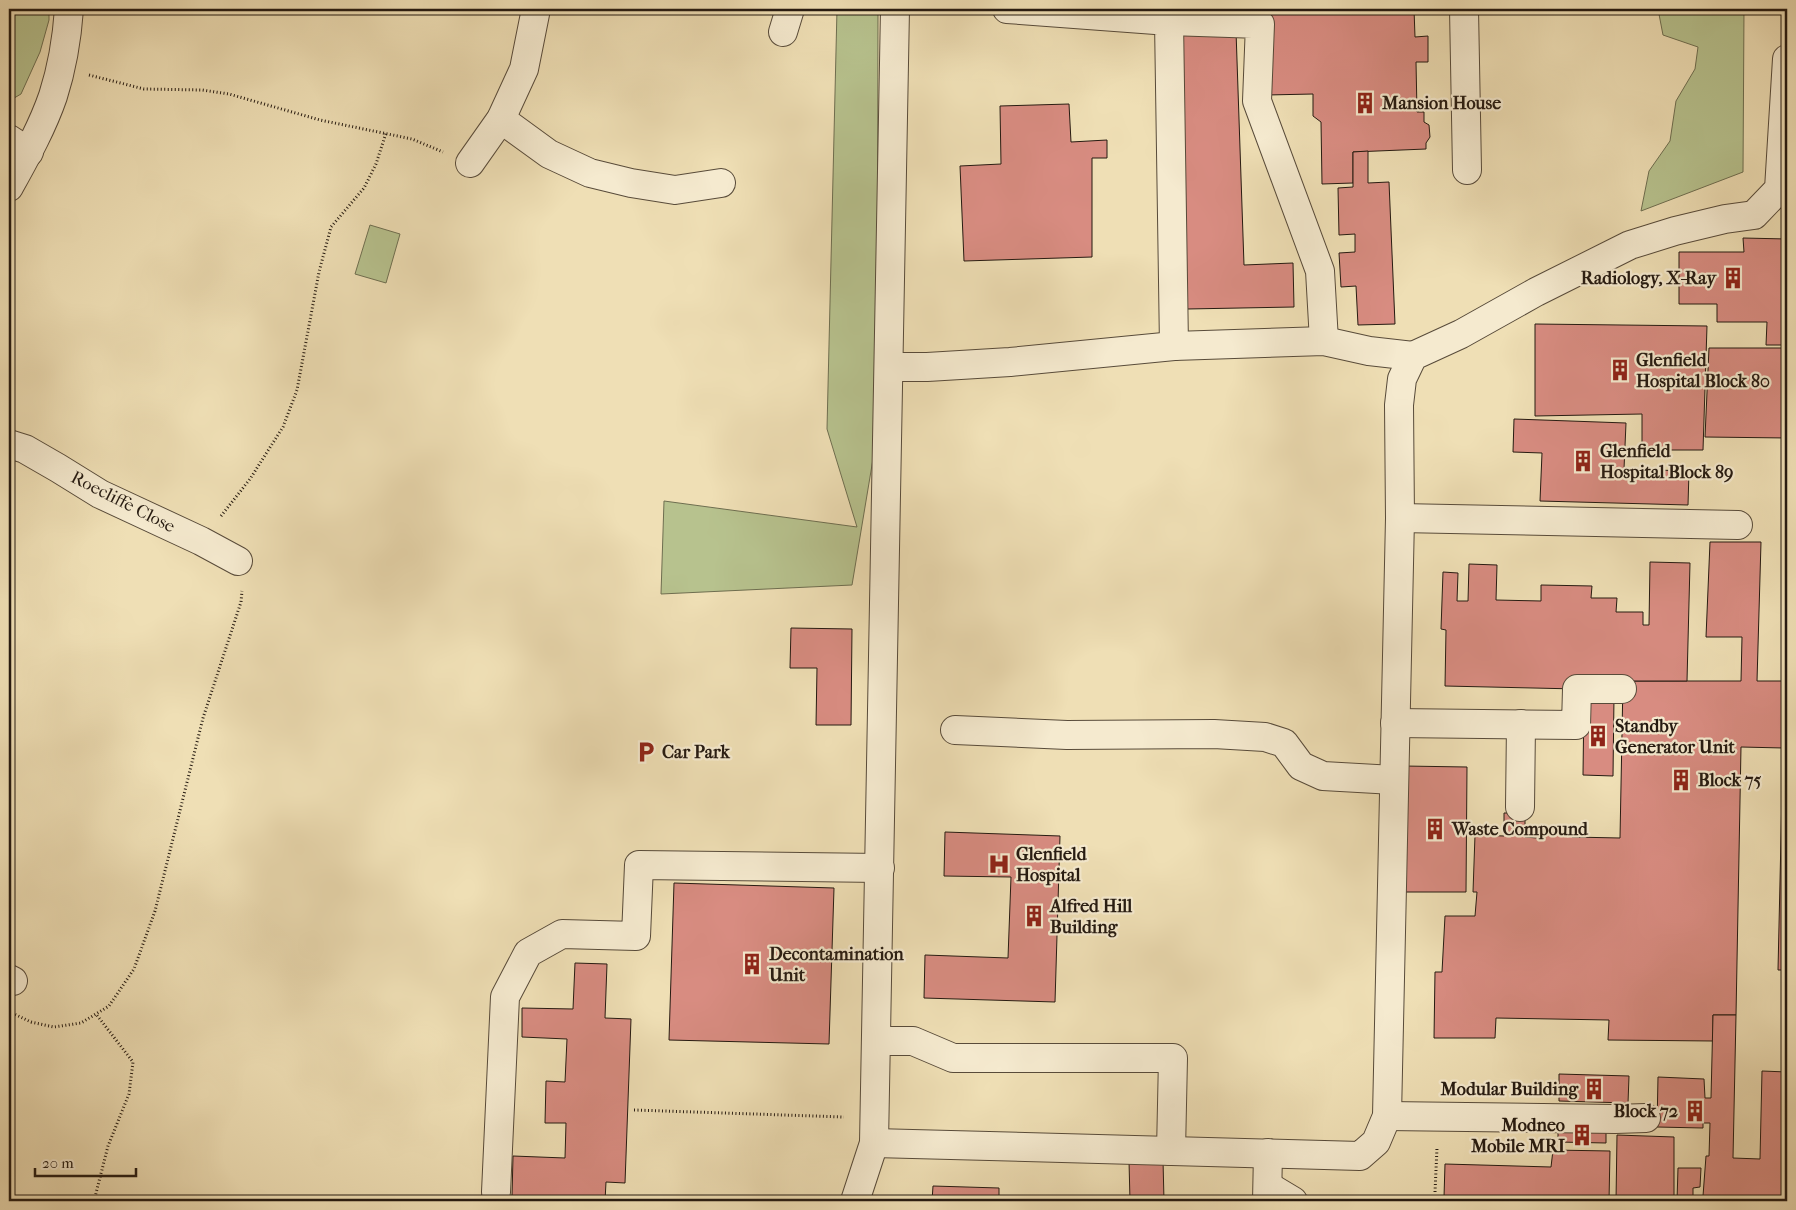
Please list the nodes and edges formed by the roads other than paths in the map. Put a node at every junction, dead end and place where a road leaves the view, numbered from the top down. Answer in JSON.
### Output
{"nodes":[{"id":1,"x":69,"y":9,"type":"edge"},
{"id":2,"x":536,"y":9,"type":"edge"},
{"id":3,"x":895,"y":9,"type":"edge"},
{"id":4,"x":1007,"y":9,"type":"edge"},
{"id":5,"x":1464,"y":9,"type":"edge"},
{"id":6,"x":1170,"y":20,"type":"junction"},
{"id":7,"x":1787,"y":59,"type":"edge"},
{"id":8,"x":501,"y":119,"type":"junction"},
{"id":9,"x":19,"y":146,"type":"edge"},
{"id":10,"x":470,"y":163,"type":"road end"},
{"id":11,"x":1467,"y":170,"type":"dead end"},
{"id":12,"x":721,"y":183,"type":"dead end"},
{"id":13,"x":9,"y":187,"type":"edge"},
{"id":14,"x":1324,"y":341,"type":"junction"},
{"id":15,"x":1174,"y":346,"type":"junction"},
{"id":16,"x":1413,"y":356,"type":"junction"},
{"id":17,"x":889,"y":367,"type":"junction"},
{"id":18,"x":9,"y":444,"type":"edge"},
{"id":19,"x":1400,"y":518,"type":"junction"},
{"id":20,"x":1738,"y":524,"type":"dead end"},
{"id":21,"x":238,"y":561,"type":"road end"},
{"id":22,"x":1622,"y":690,"type":"dead end"},
{"id":23,"x":1395,"y":723,"type":"junction"},
{"id":24,"x":1521,"y":724,"type":"junction"},
{"id":25,"x":955,"y":730,"type":"dead end"},
{"id":26,"x":1394,"y":780,"type":"junction"},
{"id":27,"x":1520,"y":808,"type":"dead end"},
{"id":28,"x":880,"y":868,"type":"junction"},
{"id":29,"x":876,"y":1041,"type":"junction"},
{"id":30,"x":1387,"y":1116,"type":"junction"},
{"id":31,"x":1646,"y":1118,"type":"dead end"},
{"id":32,"x":875,"y":1130,"type":"junction"},
{"id":33,"x":1171,"y":1150,"type":"junction"},
{"id":34,"x":1268,"y":1153,"type":"junction"},
{"id":35,"x":496,"y":1192,"type":"dead end"},
{"id":36,"x":1268,"y":1194,"type":"edge"},
{"id":37,"x":855,"y":1201,"type":"edge"},
{"id":38,"x":1293,"y":1201,"type":"edge"}],
"edges":[{"from":1,"to":9,"type":"street"},
{"from":2,"to":8,"type":"street"},
{"from":3,"to":17,"type":"street"},
{"from":4,"to":6,"type":"street"},
{"from":5,"to":11,"type":"street"},
{"from":6,"to":14,"type":"street"},
{"from":6,"to":15,"type":"street"},
{"from":7,"to":16,"type":"street"},
{"from":8,"to":10,"type":"street"},
{"from":8,"to":12,"type":"street"},
{"from":9,"to":13,"type":"street"},
{"from":14,"to":15,"type":"street"},
{"from":14,"to":16,"type":"street"},
{"from":15,"to":17,"type":"street"},
{"from":16,"to":19,"type":"street"},
{"from":17,"to":28,"type":"street"},
{"from":18,"to":21,"type":"street","name":"Roecliffe Close"},
{"from":19,"to":20,"type":"street"},
{"from":19,"to":23,"type":"street"},
{"from":22,"to":24,"type":"street"},
{"from":23,"to":24,"type":"street"},
{"from":23,"to":26,"type":"street"},
{"from":24,"to":27,"type":"street"},
{"from":25,"to":26,"type":"street"},
{"from":26,"to":30,"type":"street"},
{"from":28,"to":29,"type":"street"},
{"from":28,"to":35,"type":"street"},
{"from":29,"to":32,"type":"street"},
{"from":29,"to":33,"type":"street"},
{"from":30,"to":31,"type":"street"},
{"from":30,"to":34,"type":"street"},
{"from":32,"to":33,"type":"street"},
{"from":32,"to":37,"type":"street"},
{"from":33,"to":34,"type":"street"},
{"from":34,"to":36,"type":"street"},
{"from":36,"to":38,"type":"street"}]}
